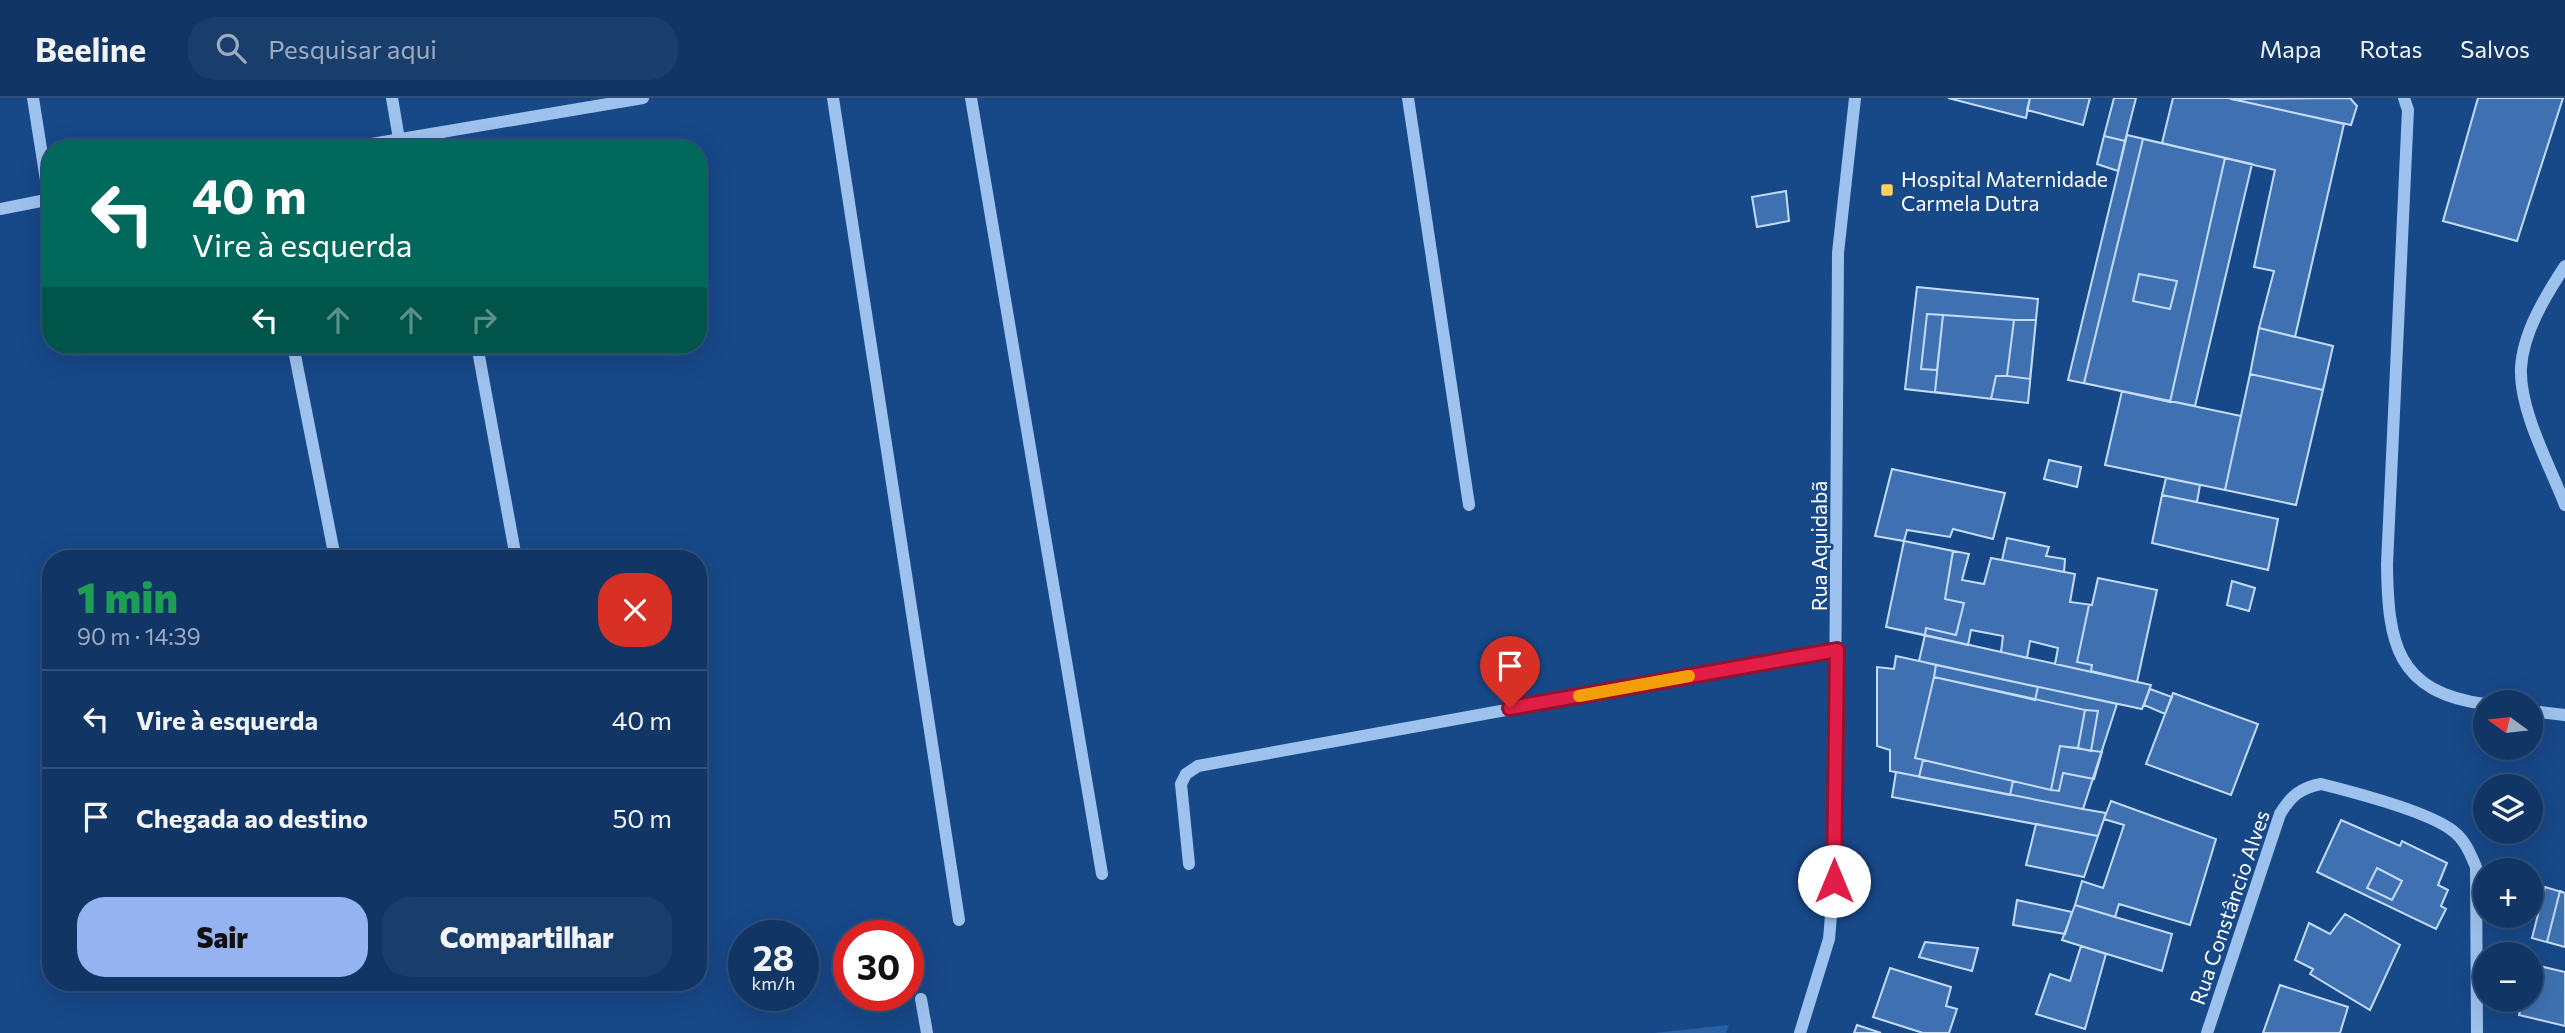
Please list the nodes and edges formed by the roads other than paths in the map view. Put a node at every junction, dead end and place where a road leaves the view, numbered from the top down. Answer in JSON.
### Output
{"nodes":[{"id":1,"x":33,"y":98,"type":"edge"},
{"id":2,"x":392,"y":98,"type":"edge"},
{"id":3,"x":643,"y":98,"type":"edge"},
{"id":4,"x":833,"y":98,"type":"edge"},
{"id":5,"x":971,"y":98,"type":"edge"},
{"id":6,"x":1408,"y":98,"type":"edge"},
{"id":7,"x":1856,"y":98,"type":"edge"},
{"id":8,"x":2404,"y":98,"type":"edge"},
{"id":9,"x":438,"y":133,"type":"junction"},
{"id":10,"x":399,"y":139,"type":"junction"},
{"id":11,"x":393,"y":140,"type":"edge"},
{"id":12,"x":439,"y":140,"type":"edge"},
{"id":13,"x":42,"y":151,"type":"edge"},
{"id":14,"x":42,"y":201,"type":"edge"},
{"id":15,"x":0,"y":209,"type":"edge"},
{"id":16,"x":2565,"y":265,"type":"edge"},
{"id":17,"x":295,"y":354,"type":"edge"},
{"id":18,"x":479,"y":354,"type":"edge"},
{"id":19,"x":1469,"y":505,"type":"dead end"},
{"id":20,"x":2565,"y":505,"type":"edge"},
{"id":21,"x":333,"y":550,"type":"edge"},
{"id":22,"x":515,"y":550,"type":"edge"},
{"id":23,"x":1837,"y":650,"type":"junction"},
{"id":24,"x":2473,"y":701,"type":"edge"},
{"id":25,"x":2543,"y":712,"type":"edge"},
{"id":26,"x":2565,"y":715,"type":"edge"},
{"id":27,"x":1189,"y":864,"type":"dead end"},
{"id":28,"x":1102,"y":874,"type":"dead end"},
{"id":29,"x":960,"y":920,"type":"dead end"},
{"id":30,"x":923,"y":1011,"type":"edge"},
{"id":31,"x":927,"y":1033,"type":"edge"},
{"id":32,"x":1800,"y":1033,"type":"edge"},
{"id":33,"x":2207,"y":1033,"type":"edge"},
{"id":34,"x":2477,"y":1033,"type":"edge"}],
"edges":[{"from":1,"to":13,"type":"street"},
{"from":2,"to":10,"type":"street"},
{"from":3,"to":9,"type":"street"},
{"from":4,"to":29,"type":"street"},
{"from":5,"to":28,"type":"street"},
{"from":6,"to":19,"type":"street"},
{"from":7,"to":23,"type":"street","name":"Rua Aquidabã"},
{"from":8,"to":24,"type":"street"},
{"from":9,"to":10,"type":"street"},
{"from":9,"to":12,"type":"street"},
{"from":10,"to":11,"type":"street"},
{"from":14,"to":15,"type":"street"},
{"from":16,"to":20,"type":"street"},
{"from":17,"to":21,"type":"street"},
{"from":18,"to":22,"type":"street"},
{"from":23,"to":27,"type":"street"},
{"from":23,"to":32,"type":"street","name":"Rua Aquidabã"},
{"from":25,"to":26,"type":"street"},
{"from":30,"to":31,"type":"street"},
{"from":33,"to":34,"type":"street","name":"Rua Constâncio Alves"}]}
